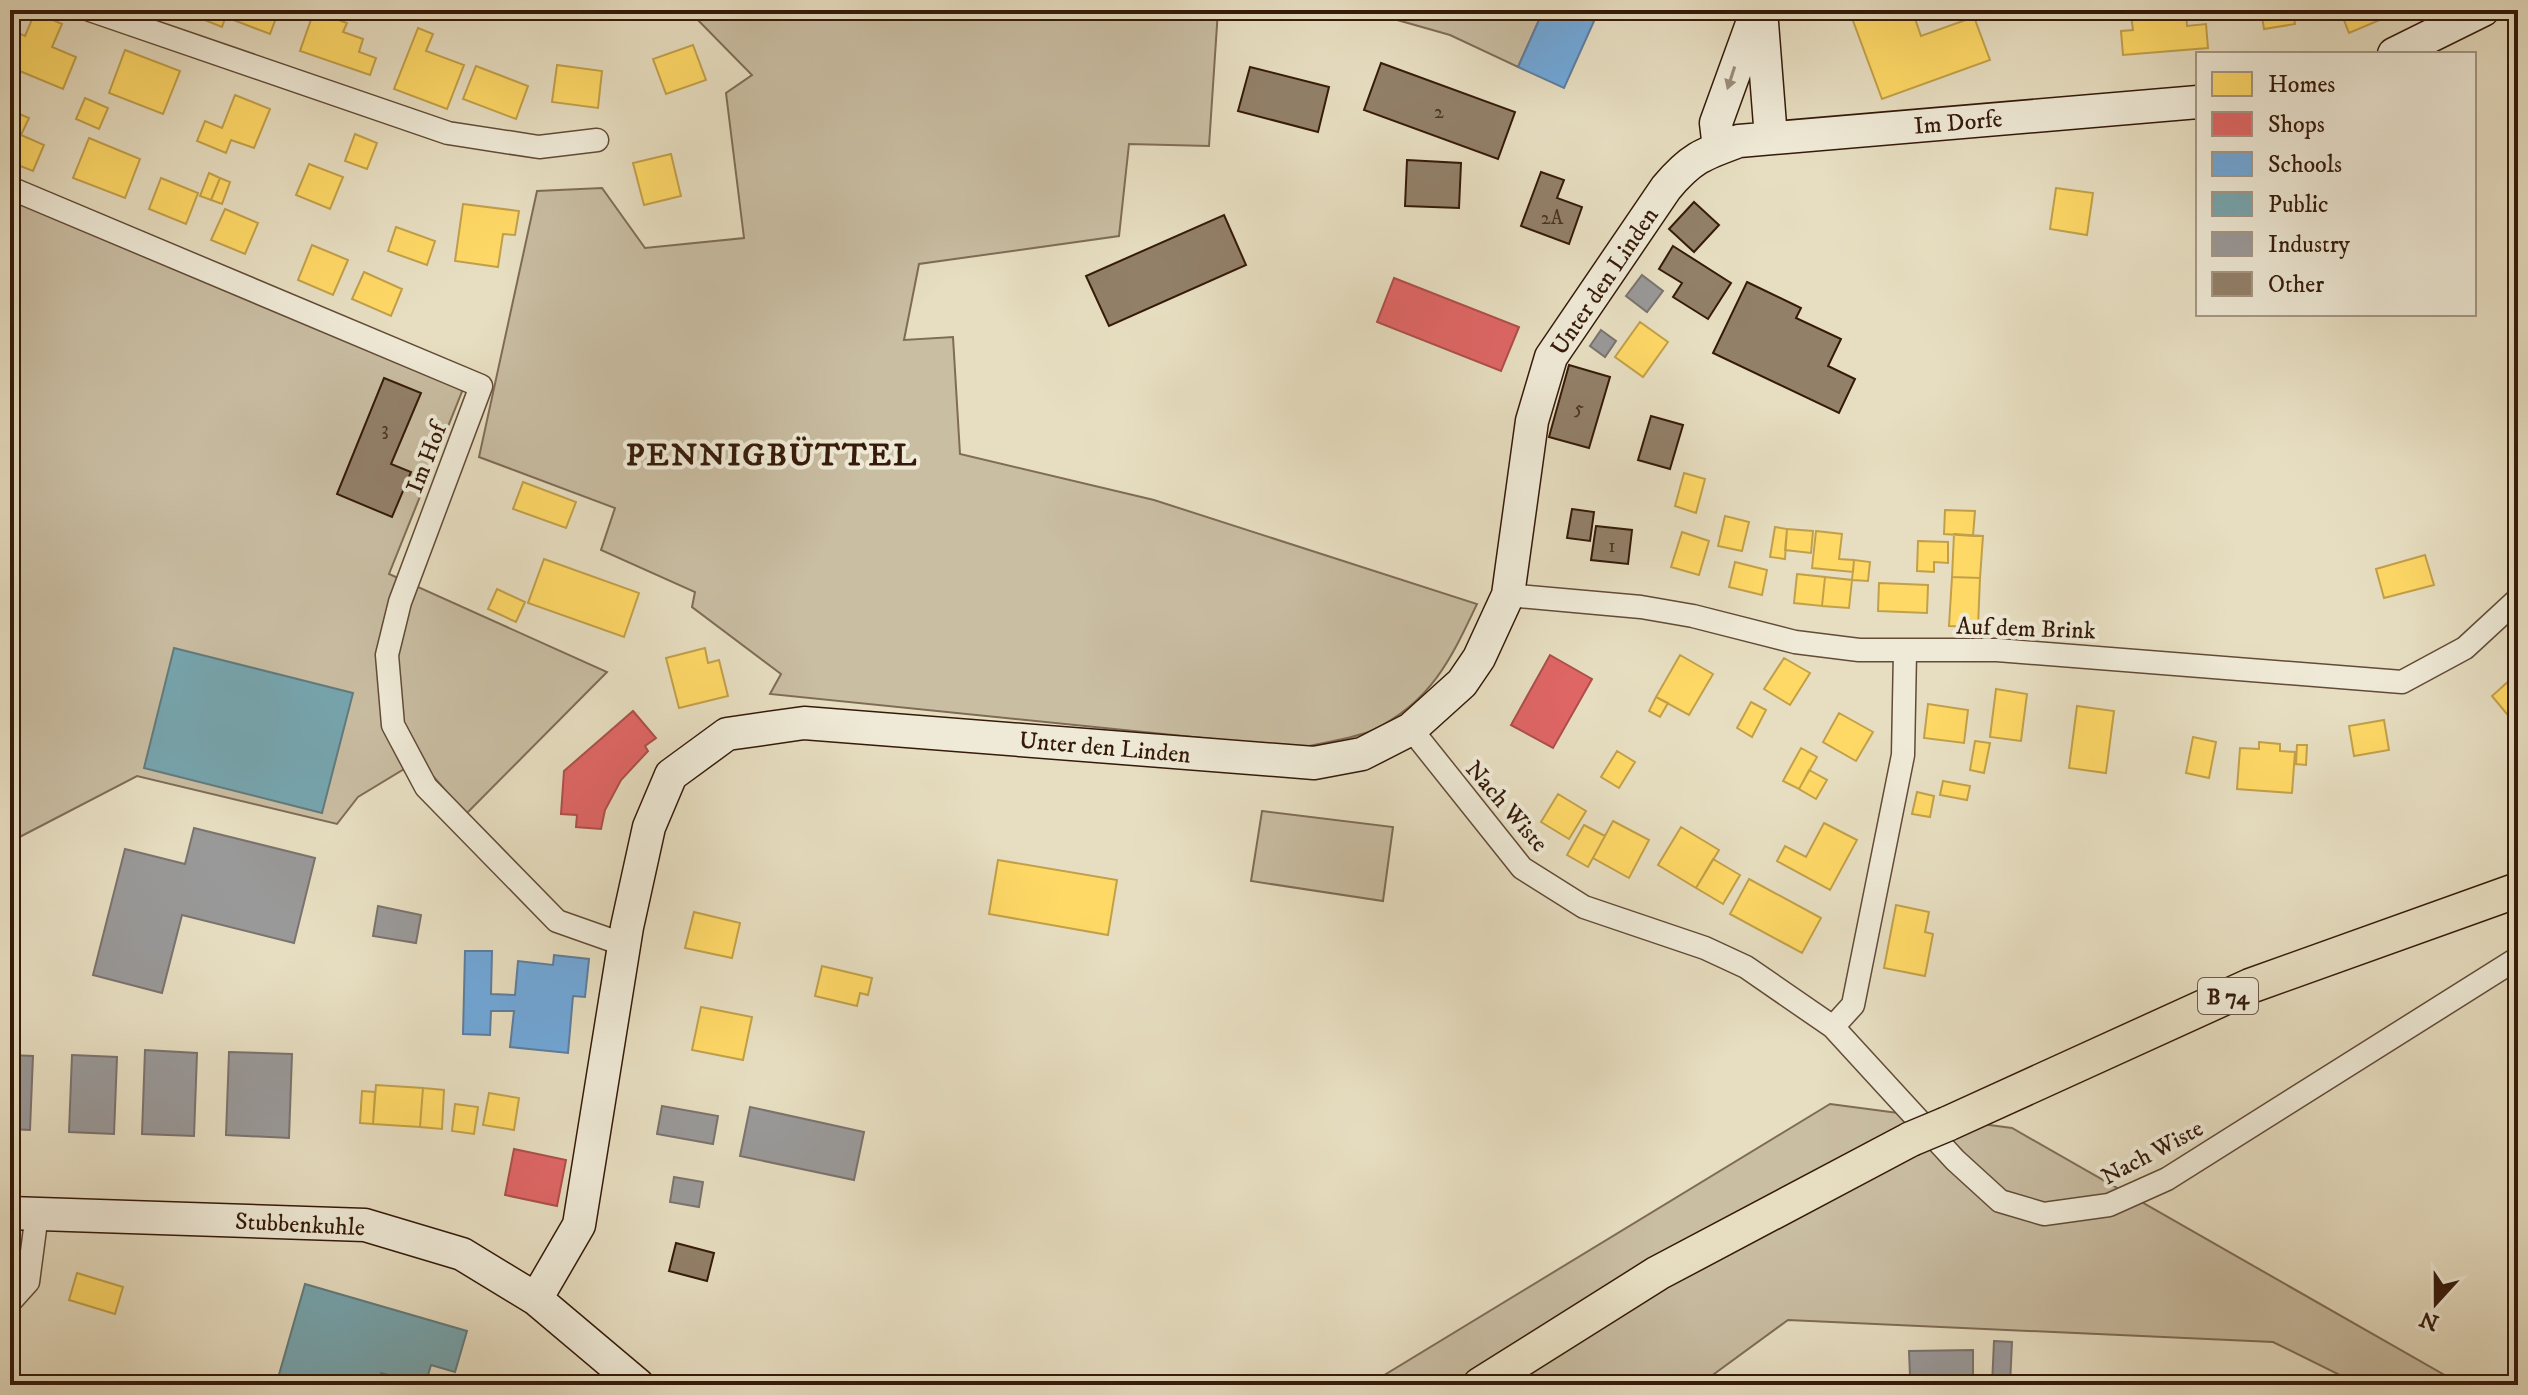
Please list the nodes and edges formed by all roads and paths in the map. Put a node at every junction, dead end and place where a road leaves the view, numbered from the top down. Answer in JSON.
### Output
{"nodes":[{"id":1,"x":90,"y":10,"type":"edge"},
{"id":2,"x":1759,"y":10,"type":"edge"},
{"id":3,"x":2483,"y":10,"type":"edge"},
{"id":4,"x":2398,"y":52,"type":"edge"},
{"id":5,"x":2196,"y":102,"type":"edge"},
{"id":6,"x":1771,"y":138,"type":"junction"},
{"id":7,"x":597,"y":140,"type":"dead end"},
{"id":8,"x":1719,"y":148,"type":"junction"},
{"id":9,"x":10,"y":188,"type":"edge"},
{"id":10,"x":1508,"y":595,"type":"junction"},
{"id":11,"x":2518,"y":599,"type":"edge"},
{"id":12,"x":1905,"y":652,"type":"junction"},
{"id":13,"x":1411,"y":729,"type":"junction"},
{"id":14,"x":2518,"y":890,"type":"edge"},
{"id":15,"x":625,"y":945,"type":"junction"},
{"id":16,"x":2518,"y":958,"type":"edge"},
{"id":17,"x":1833,"y":1027,"type":"junction"},
{"id":18,"x":23,"y":1214,"type":"edge"},
{"id":19,"x":536,"y":1299,"type":"junction"},
{"id":20,"x":10,"y":1302,"type":"edge"},
{"id":21,"x":637,"y":1385,"type":"edge"},
{"id":22,"x":1480,"y":1385,"type":"edge"}],
"edges":[{"from":1,"to":7,"type":"street"},
{"from":2,"to":6,"type":"street"},
{"from":2,"to":8,"type":"street","one_way":true},
{"from":3,"to":4,"type":"street"},
{"from":5,"to":6,"type":"street","name":"Im Dorfe"},
{"from":6,"to":8,"type":"street","name":"Im Dorfe"},
{"from":8,"to":10,"type":"street","name":"Unter den Linden"},
{"from":9,"to":15,"type":"street","name":"Im Hof"},
{"from":10,"to":12,"type":"street","name":"Auf dem Brink"},
{"from":10,"to":13,"type":"street","name":"Unter den Linden"},
{"from":11,"to":12,"type":"street","name":"Auf dem Brink"},
{"from":12,"to":17,"type":"street"},
{"from":13,"to":15,"type":"street","name":"Unter den Linden"},
{"from":13,"to":17,"type":"street","name":"Nach Wiste"},
{"from":14,"to":22,"type":"main road","number":"B 74","bridge":true},
{"from":15,"to":19,"type":"street","name":"Unter den Linden"},
{"from":16,"to":17,"type":"street","name":"Nach Wiste"},
{"from":18,"to":19,"type":"street","name":"Stubbenkuhle"},
{"from":18,"to":20,"type":"street"},
{"from":19,"to":21,"type":"street","name":"Stubbenkuhle"}]}
